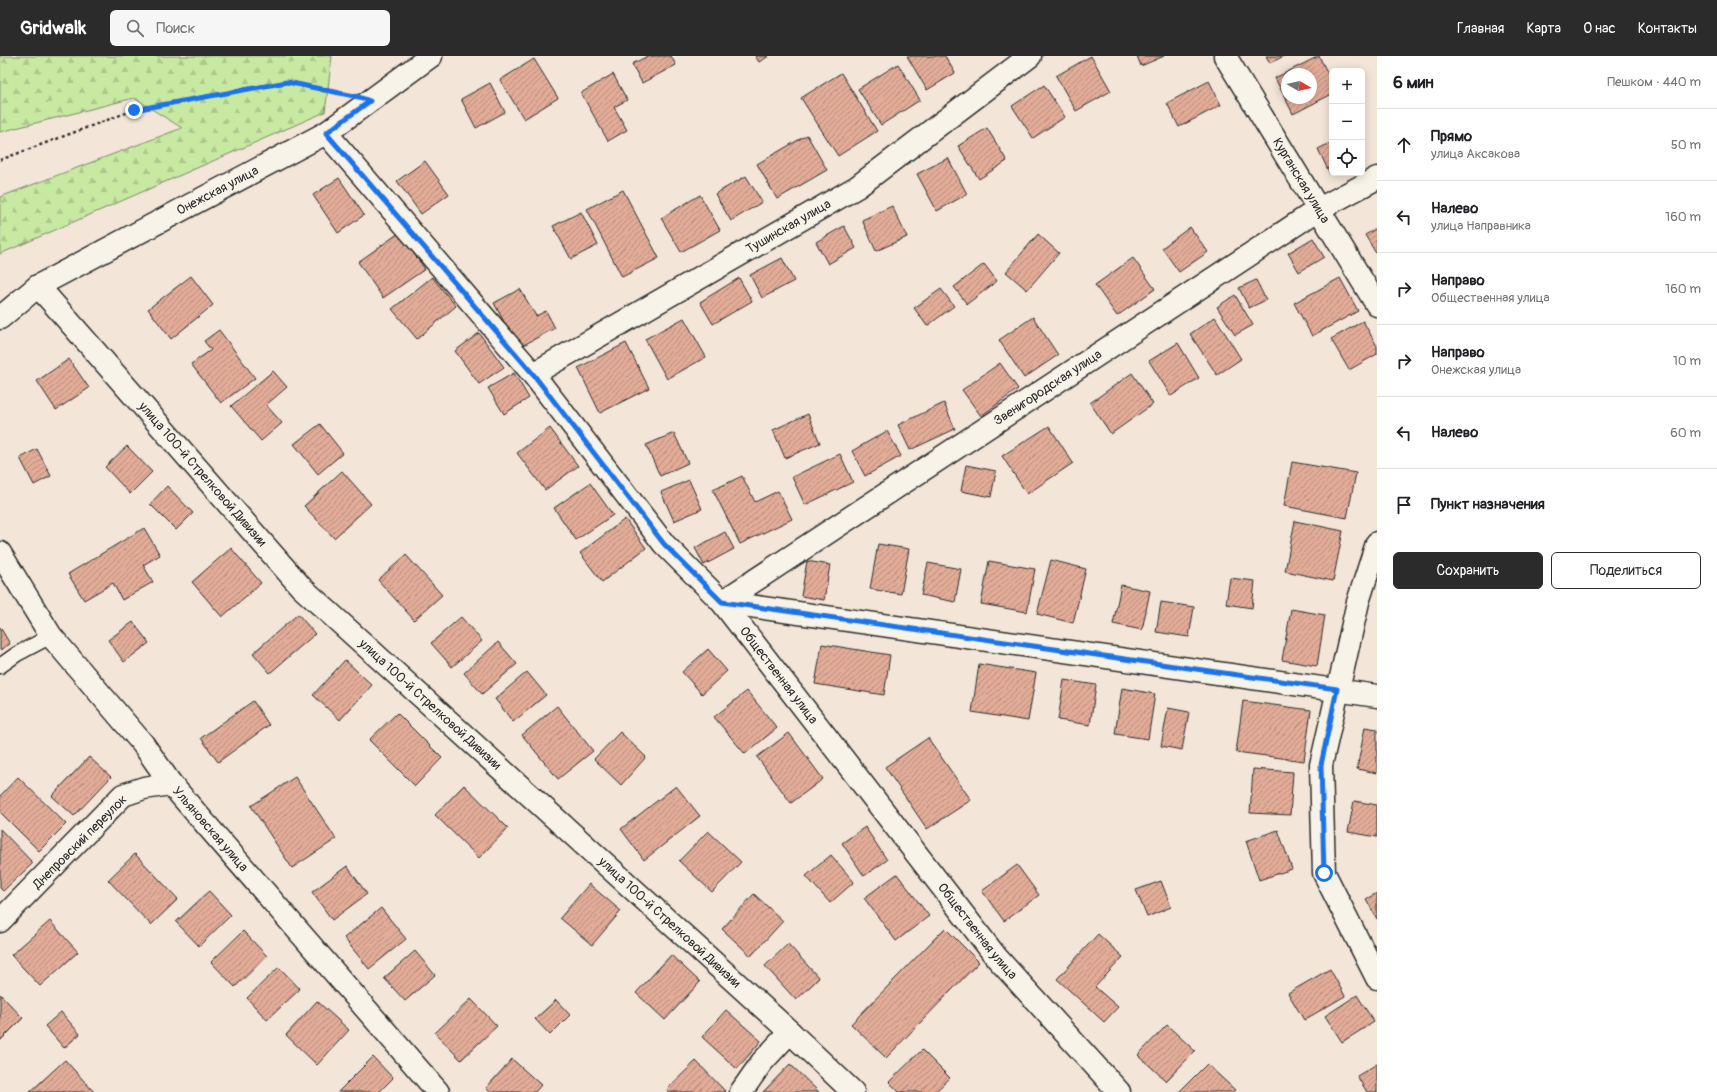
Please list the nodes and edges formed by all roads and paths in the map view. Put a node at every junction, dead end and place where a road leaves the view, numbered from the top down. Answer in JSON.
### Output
{"nodes":[{"id":1,"x":432,"y":56,"type":"edge"},
{"id":2,"x":1030,"y":56,"type":"edge"},
{"id":3,"x":1225,"y":56,"type":"edge"},
{"id":4,"x":370,"y":101,"type":"junction"},
{"id":5,"x":326,"y":133,"type":"junction"},
{"id":6,"x":0,"y":160,"type":"edge"},
{"id":7,"x":1377,"y":178,"type":"edge"},
{"id":8,"x":1319,"y":209,"type":"junction"},
{"id":9,"x":38,"y":286,"type":"junction"},
{"id":10,"x":1377,"y":305,"type":"edge"},
{"id":11,"x":0,"y":318,"type":"edge"},
{"id":12,"x":533,"y":374,"type":"junction"},
{"id":13,"x":1377,"y":543,"type":"edge"},
{"id":14,"x":0,"y":553,"type":"edge"},
{"id":15,"x":722,"y":602,"type":"junction"},
{"id":16,"x":51,"y":636,"type":"junction"},
{"id":17,"x":0,"y":666,"type":"edge"},
{"id":18,"x":1337,"y":689,"type":"junction"},
{"id":19,"x":1377,"y":696,"type":"edge"},
{"id":20,"x":171,"y":784,"type":"junction"},
{"id":21,"x":0,"y":921,"type":"edge"},
{"id":22,"x":1377,"y":978,"type":"edge"},
{"id":23,"x":790,"y":1032,"type":"junction"},
{"id":24,"x":438,"y":1092,"type":"edge"},
{"id":25,"x":741,"y":1092,"type":"edge"},
{"id":26,"x":853,"y":1092,"type":"edge"},
{"id":27,"x":1119,"y":1092,"type":"edge"}],
"edges":[{"from":1,"to":4,"type":"street","name":"Онежская улица"},
{"from":2,"to":12,"type":"street","name":"Тушинская улица"},
{"from":3,"to":8,"type":"street","name":"Курганская улица"},
{"from":4,"to":5,"type":"street","name":"Онежская улица"},
{"from":4,"to":6,"type":"path"},
{"from":5,"to":9,"type":"street","name":"Онежская улица"},
{"from":5,"to":12,"type":"street","name":"Общественная улица"},
{"from":7,"to":8,"type":"street","name":"Звенигородская улица"},
{"from":8,"to":10,"type":"street","name":"Курганская улица"},
{"from":8,"to":15,"type":"street","name":"Звенигородская улица"},
{"from":9,"to":11,"type":"street","name":"Онежская улица"},
{"from":9,"to":23,"type":"street","name":"улица 100-й Стрелковой Дивизии"},
{"from":12,"to":15,"type":"street","name":"Общественная улица"},
{"from":13,"to":18,"type":"street"},
{"from":14,"to":16,"type":"street","name":"Ульяновская улица"},
{"from":15,"to":18,"type":"street"},
{"from":15,"to":27,"type":"street","name":"Общественная улица"},
{"from":16,"to":17,"type":"lane"},
{"from":16,"to":20,"type":"street","name":"Ульяновская улица"},
{"from":18,"to":19,"type":"street"},
{"from":18,"to":22,"type":"street"},
{"from":20,"to":21,"type":"street","name":"Днепровский переулок"},
{"from":20,"to":24,"type":"street","name":"Ульяновская улица"},
{"from":23,"to":25,"type":"street"},
{"from":23,"to":26,"type":"street","name":"улица 100-й Стрелковой Дивизии"}]}
